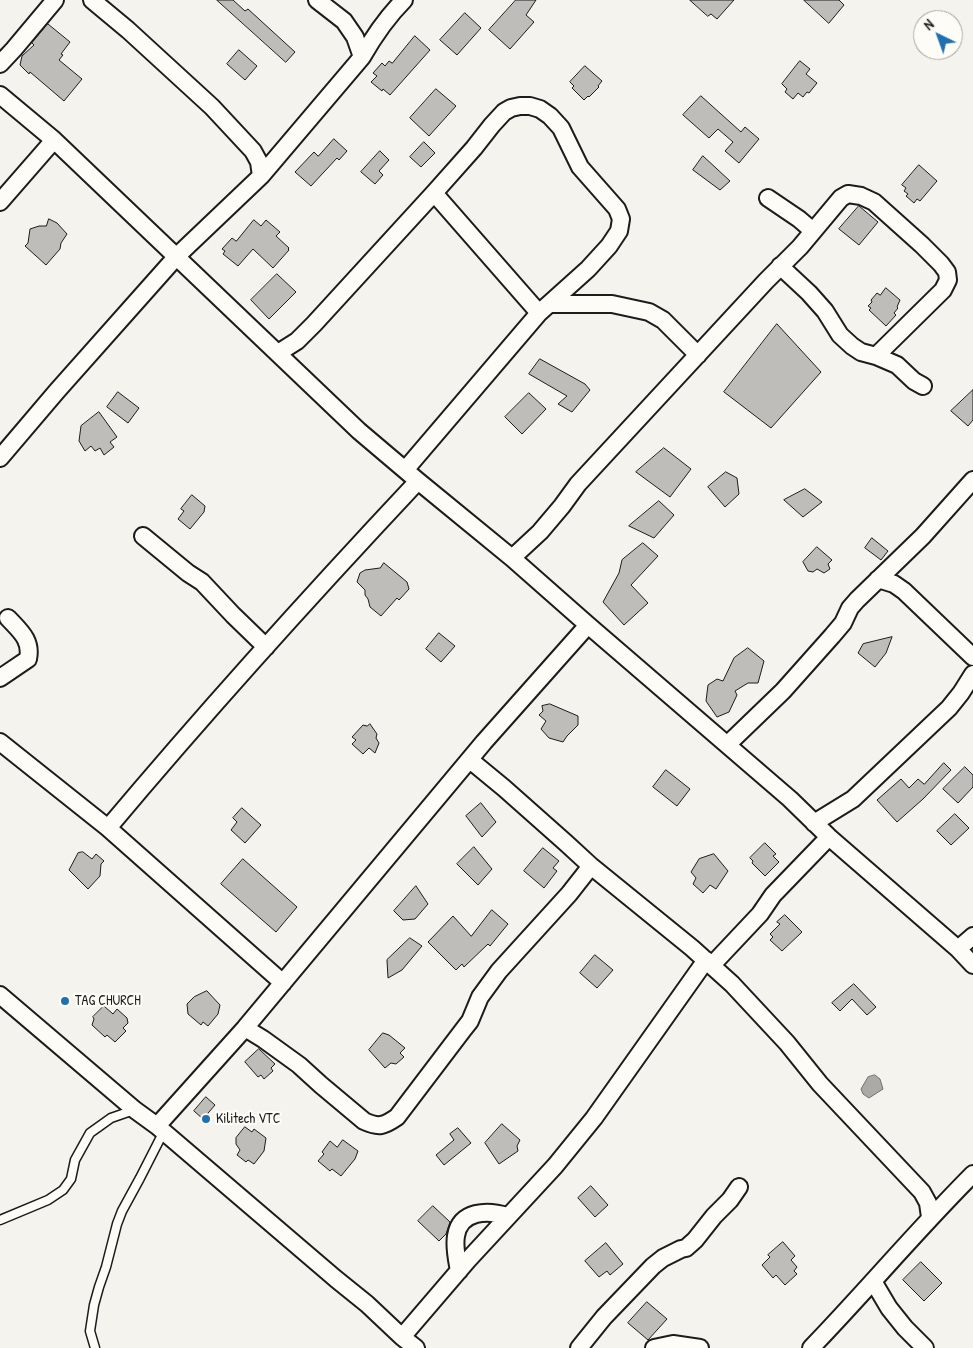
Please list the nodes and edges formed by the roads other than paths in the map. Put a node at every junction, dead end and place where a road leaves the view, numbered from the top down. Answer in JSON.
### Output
{"nodes":[{"id":1,"x":55,"y":0,"type":"edge"},
{"id":2,"x":92,"y":0,"type":"edge"},
{"id":3,"x":316,"y":0,"type":"edge"},
{"id":4,"x":404,"y":0,"type":"edge"},
{"id":5,"x":362,"y":57,"type":"junction"},
{"id":6,"x":0,"y":64,"type":"edge"},
{"id":7,"x":0,"y":95,"type":"edge"},
{"id":8,"x":54,"y":140,"type":"junction"},
{"id":9,"x":261,"y":176,"type":"junction"},
{"id":10,"x":434,"y":193,"type":"junction"},
{"id":11,"x":768,"y":198,"type":"dead end"},
{"id":12,"x":0,"y":202,"type":"edge"},
{"id":13,"x":813,"y":231,"type":"junction"},
{"id":14,"x":177,"y":256,"type":"junction"},
{"id":15,"x":780,"y":266,"type":"junction"},
{"id":16,"x":545,"y":309,"type":"junction"},
{"id":17,"x":278,"y":353,"type":"junction"},
{"id":18,"x":698,"y":355,"type":"junction"},
{"id":19,"x":876,"y":356,"type":"junction"},
{"id":20,"x":923,"y":386,"type":"dead end"},
{"id":21,"x":0,"y":458,"type":"edge"},
{"id":22,"x":405,"y":470,"type":"junction"},
{"id":23,"x":973,"y":480,"type":"edge"},
{"id":24,"x":418,"y":481,"type":"junction"},
{"id":25,"x":143,"y":536,"type":"dead end"},
{"id":26,"x":512,"y":558,"type":"junction"},
{"id":27,"x":878,"y":579,"type":"junction"},
{"id":28,"x":8,"y":618,"type":"dead end"},
{"id":29,"x":588,"y":625,"type":"junction"},
{"id":30,"x":266,"y":647,"type":"junction"},
{"id":31,"x":973,"y":657,"type":"edge"},
{"id":32,"x":973,"y":674,"type":"edge"},
{"id":33,"x":0,"y":678,"type":"edge"},
{"id":34,"x":0,"y":742,"type":"edge"},
{"id":35,"x":728,"y":744,"type":"junction"},
{"id":36,"x":470,"y":760,"type":"junction"},
{"id":37,"x":814,"y":822,"type":"junction"},
{"id":38,"x":108,"y":828,"type":"junction"},
{"id":39,"x":829,"y":837,"type":"junction"},
{"id":40,"x":591,"y":866,"type":"junction"},
{"id":41,"x":973,"y":936,"type":"edge"},
{"id":42,"x":958,"y":950,"type":"junction"},
{"id":43,"x":709,"y":963,"type":"junction"},
{"id":44,"x":973,"y":965,"type":"edge"},
{"id":45,"x":283,"y":983,"type":"junction"},
{"id":46,"x":0,"y":996,"type":"edge"},
{"id":47,"x":245,"y":1028,"type":"junction"},
{"id":48,"x":135,"y":1110,"type":"junction"},
{"id":49,"x":160,"y":1128,"type":"junction"},
{"id":50,"x":973,"y":1174,"type":"edge"},
{"id":51,"x":739,"y":1187,"type":"dead end"},
{"id":52,"x":507,"y":1216,"type":"junction"},
{"id":53,"x":930,"y":1217,"type":"junction"},
{"id":54,"x":0,"y":1220,"type":"edge"},
{"id":55,"x":458,"y":1271,"type":"junction"},
{"id":56,"x":873,"y":1281,"type":"junction"},
{"id":57,"x":402,"y":1337,"type":"junction"},
{"id":58,"x":95,"y":1348,"type":"edge"},
{"id":59,"x":416,"y":1348,"type":"edge"},
{"id":60,"x":579,"y":1348,"type":"edge"},
{"id":61,"x":654,"y":1348,"type":"edge"},
{"id":62,"x":700,"y":1348,"type":"edge"},
{"id":63,"x":811,"y":1348,"type":"edge"},
{"id":64,"x":925,"y":1348,"type":"edge"}],
"edges":[{"from":1,"to":6,"type":"street"},
{"from":2,"to":9,"type":"street"},
{"from":3,"to":5,"type":"street"},
{"from":4,"to":5,"type":"street"},
{"from":5,"to":9,"type":"street"},
{"from":7,"to":8,"type":"street"},
{"from":8,"to":12,"type":"street"},
{"from":8,"to":14,"type":"street"},
{"from":9,"to":14,"type":"street"},
{"from":10,"to":16,"type":"street"},
{"from":10,"to":16,"type":"street"},
{"from":10,"to":17,"type":"street"},
{"from":11,"to":13,"type":"street"},
{"from":13,"to":15,"type":"street"},
{"from":13,"to":19,"type":"street"},
{"from":14,"to":17,"type":"street"},
{"from":14,"to":21,"type":"street"},
{"from":15,"to":18,"type":"street"},
{"from":15,"to":19,"type":"street"},
{"from":16,"to":18,"type":"street"},
{"from":16,"to":22,"type":"street"},
{"from":17,"to":22,"type":"street"},
{"from":18,"to":26,"type":"street"},
{"from":19,"to":20,"type":"street"},
{"from":22,"to":24,"type":"street"},
{"from":23,"to":27,"type":"street"},
{"from":24,"to":26,"type":"street"},
{"from":24,"to":30,"type":"street"},
{"from":25,"to":30,"type":"street"},
{"from":26,"to":29,"type":"street"},
{"from":27,"to":31,"type":"street"},
{"from":27,"to":35,"type":"street"},
{"from":28,"to":33,"type":"street"},
{"from":29,"to":35,"type":"street"},
{"from":29,"to":36,"type":"street"},
{"from":30,"to":38,"type":"street"},
{"from":32,"to":37,"type":"street"},
{"from":34,"to":38,"type":"street"},
{"from":35,"to":37,"type":"street"},
{"from":36,"to":40,"type":"street"},
{"from":36,"to":45,"type":"street"},
{"from":37,"to":39,"type":"street"},
{"from":38,"to":45,"type":"street"},
{"from":39,"to":42,"type":"street"},
{"from":39,"to":43,"type":"street"},
{"from":40,"to":43,"type":"street"},
{"from":40,"to":47,"type":"street"},
{"from":41,"to":42,"type":"street"},
{"from":42,"to":44,"type":"street"},
{"from":43,"to":52,"type":"street"},
{"from":43,"to":53,"type":"street"},
{"from":45,"to":47,"type":"street"},
{"from":46,"to":48,"type":"street"},
{"from":47,"to":49,"type":"street"},
{"from":48,"to":49,"type":"street"},
{"from":48,"to":54,"type":"lane"},
{"from":49,"to":57,"type":"street"},
{"from":49,"to":58,"type":"lane"},
{"from":50,"to":53,"type":"street"},
{"from":51,"to":60,"type":"street"},
{"from":52,"to":55,"type":"street"},
{"from":52,"to":55,"type":"street"},
{"from":53,"to":56,"type":"street"},
{"from":55,"to":57,"type":"street"},
{"from":56,"to":63,"type":"street"},
{"from":56,"to":64,"type":"street"},
{"from":57,"to":59,"type":"street"},
{"from":61,"to":62,"type":"street"}]}
